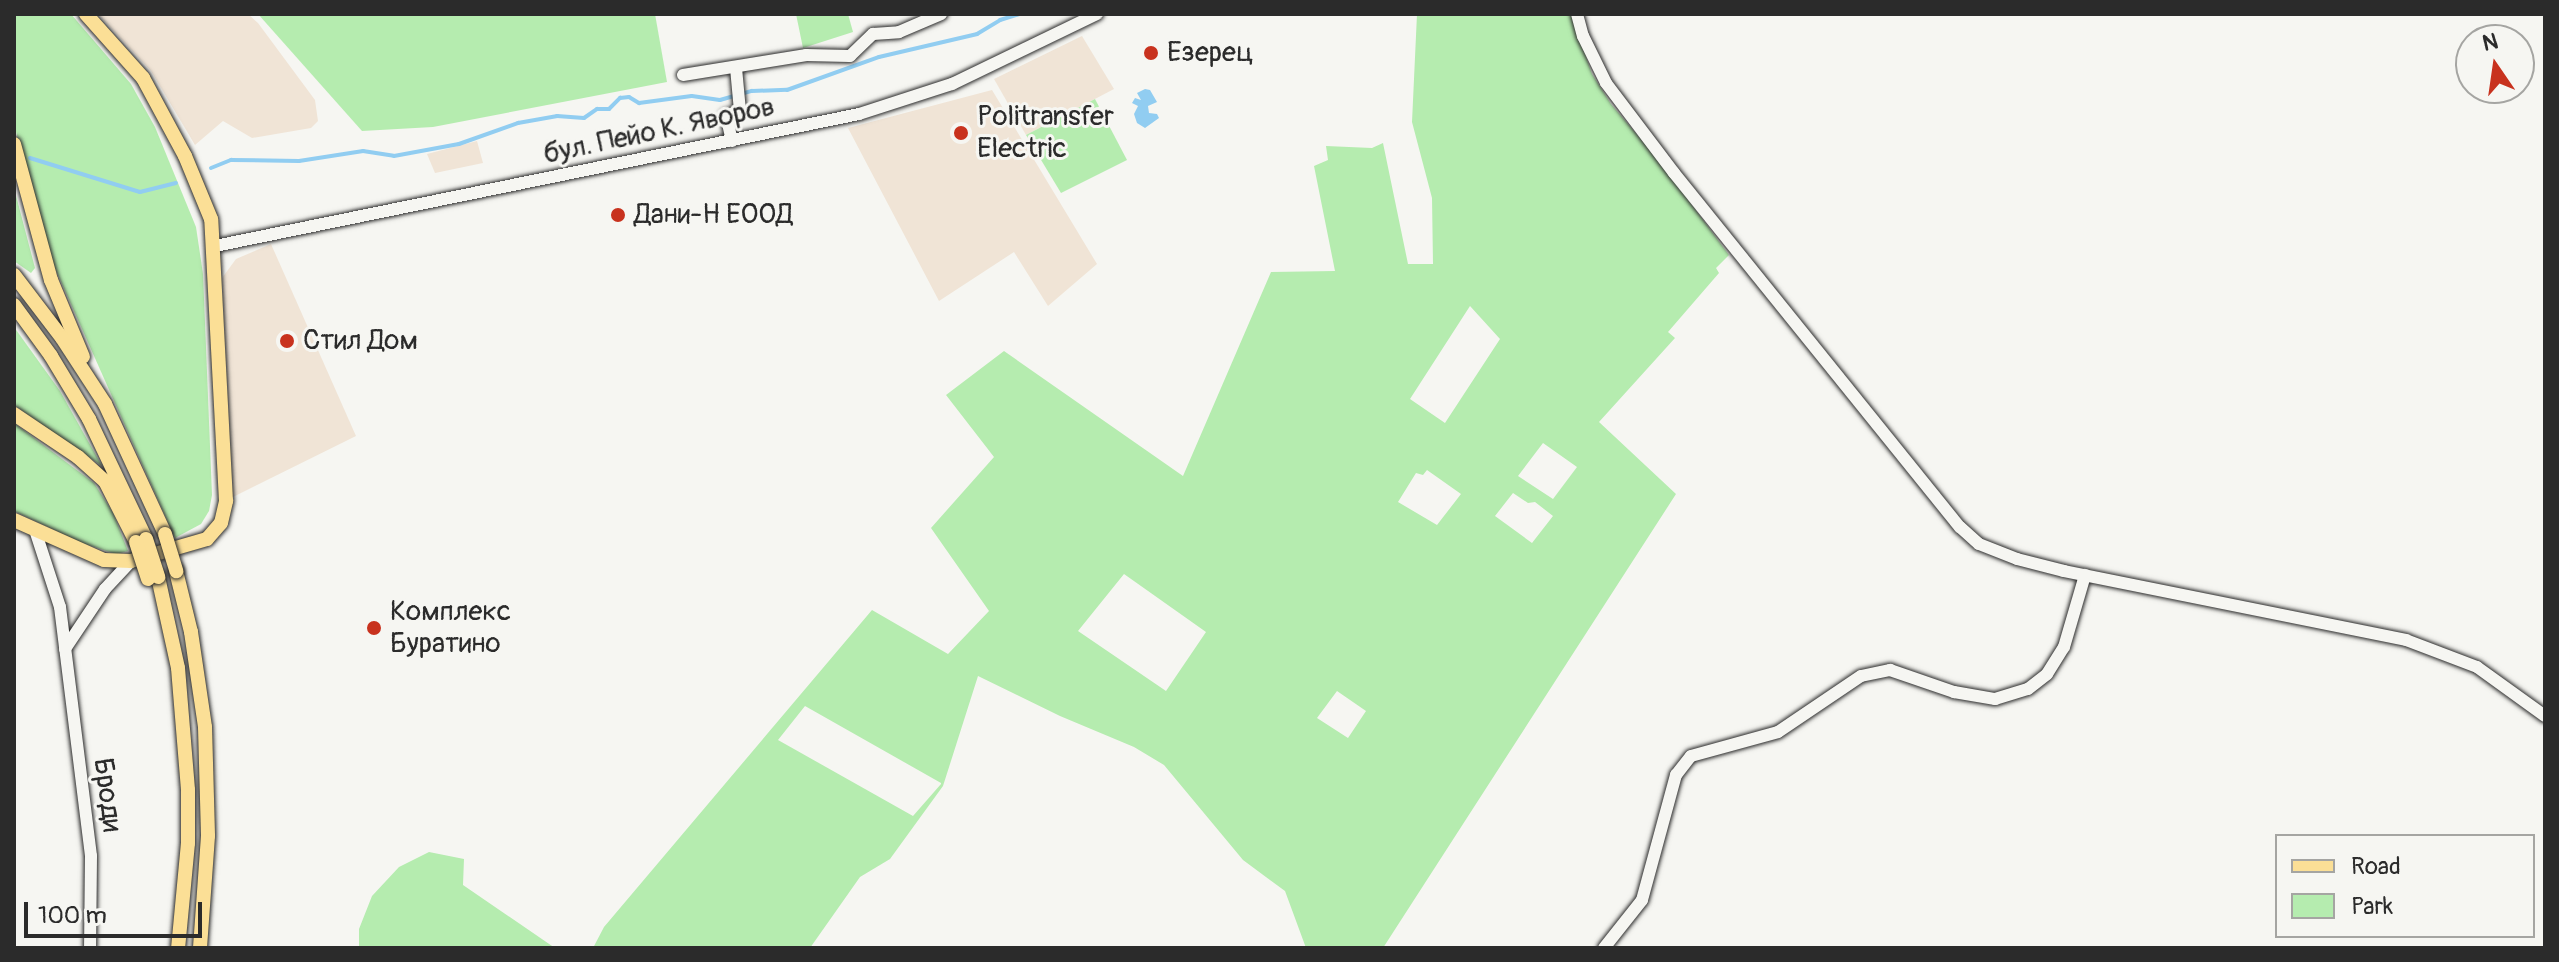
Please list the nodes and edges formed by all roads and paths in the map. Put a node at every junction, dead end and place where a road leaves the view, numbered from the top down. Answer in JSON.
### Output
{"nodes":[{"id":1,"x":86,"y":14,"type":"edge"},
{"id":2,"x":941,"y":14,"type":"edge"},
{"id":3,"x":1097,"y":14,"type":"edge"},
{"id":4,"x":1577,"y":14,"type":"edge"},
{"id":5,"x":1081,"y":18,"type":"edge"},
{"id":6,"x":736,"y":74,"type":"junction"},
{"id":7,"x":683,"y":75,"type":"dead end"},
{"id":8,"x":732,"y":141,"type":"junction"},
{"id":9,"x":14,"y":144,"type":"edge"},
{"id":10,"x":215,"y":246,"type":"junction"},
{"id":11,"x":14,"y":275,"type":"edge"},
{"id":12,"x":14,"y":305,"type":"edge"},
{"id":13,"x":105,"y":404,"type":"junction"},
{"id":14,"x":14,"y":414,"type":"edge"},
{"id":15,"x":14,"y":520,"type":"edge"},
{"id":16,"x":35,"y":530,"type":"junction"},
{"id":17,"x":141,"y":541,"type":"junction"},
{"id":18,"x":131,"y":561,"type":"junction"},
{"id":19,"x":2085,"y":575,"type":"junction"},
{"id":20,"x":65,"y":649,"type":"junction"},
{"id":21,"x":2545,"y":716,"type":"edge"},
{"id":22,"x":90,"y":948,"type":"edge"},
{"id":23,"x":178,"y":948,"type":"edge"},
{"id":24,"x":200,"y":948,"type":"edge"},
{"id":25,"x":1604,"y":948,"type":"edge"}],
"edges":[{"from":1,"to":10,"type":"main road"},
{"from":2,"to":6,"type":"street"},
{"from":3,"to":5,"type":"street","name":"бул. Пейо К. Яворов"},
{"from":4,"to":19,"type":"street"},
{"from":5,"to":8,"type":"street","name":"бул. Пейо К. Яворов"},
{"from":6,"to":7,"type":"street"},
{"from":6,"to":8,"type":"street"},
{"from":8,"to":10,"type":"street","name":"бул. Пейо К. Яворов"},
{"from":9,"to":13,"type":"main road"},
{"from":10,"to":18,"type":"main road"},
{"from":11,"to":13,"type":"main road"},
{"from":12,"to":17,"type":"main road"},
{"from":13,"to":24,"type":"main road","bridge":true},
{"from":14,"to":17,"type":"main road"},
{"from":15,"to":16,"type":"main road"},
{"from":16,"to":18,"type":"main road"},
{"from":16,"to":20,"type":"street","name":"Броди"},
{"from":17,"to":23,"type":"main road","bridge":true},
{"from":18,"to":20,"type":"street"},
{"from":19,"to":21,"type":"street"},
{"from":19,"to":25,"type":"street"},
{"from":20,"to":22,"type":"street","name":"Броди"}]}
